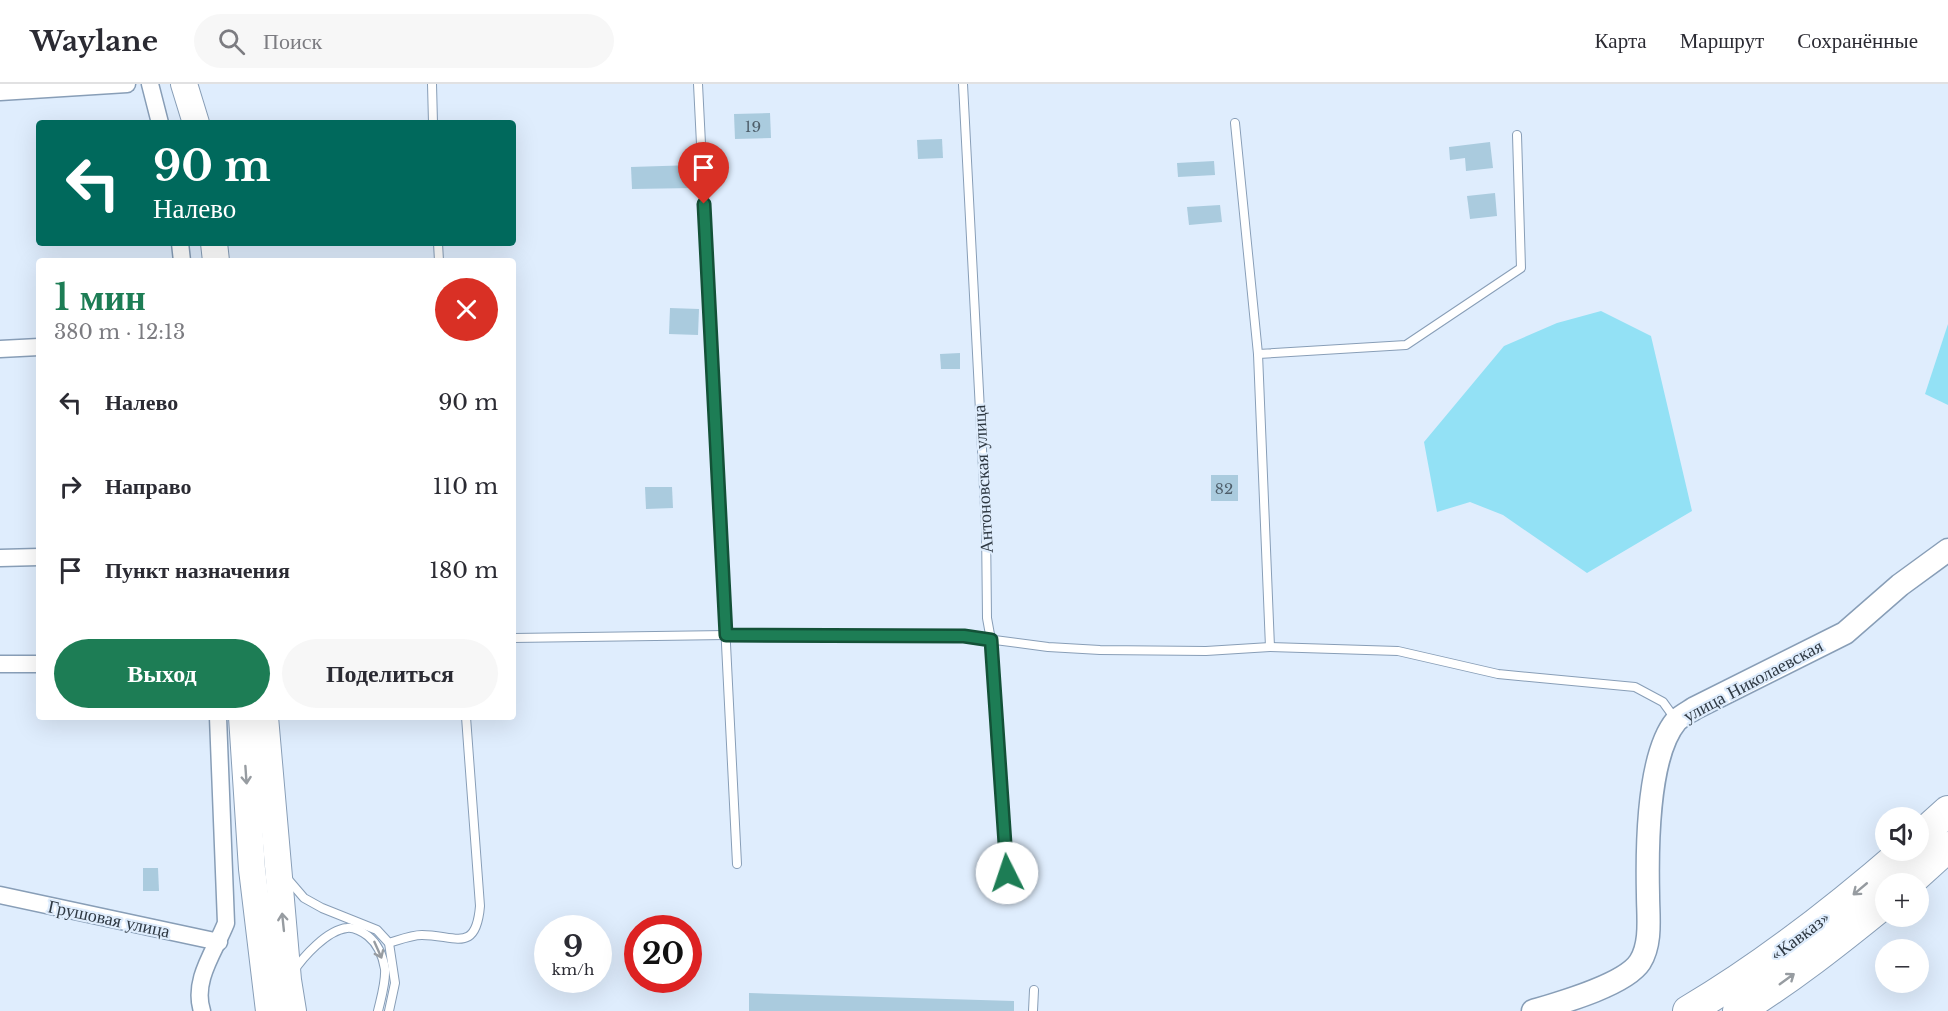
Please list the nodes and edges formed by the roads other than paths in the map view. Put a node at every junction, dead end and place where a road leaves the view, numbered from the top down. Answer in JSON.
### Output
{"nodes":[{"id":1,"x":127,"y":84,"type":"edge"},
{"id":2,"x":150,"y":84,"type":"edge"},
{"id":3,"x":184,"y":84,"type":"edge"},
{"id":4,"x":432,"y":84,"type":"edge"},
{"id":5,"x":698,"y":84,"type":"edge"},
{"id":6,"x":963,"y":84,"type":"edge"},
{"id":7,"x":0,"y":92,"type":"edge"},
{"id":8,"x":159,"y":120,"type":"edge"},
{"id":9,"x":195,"y":120,"type":"edge"},
{"id":10,"x":433,"y":120,"type":"edge"},
{"id":11,"x":1235,"y":123,"type":"dead end"},
{"id":12,"x":1516,"y":135,"type":"dead end"},
{"id":13,"x":36,"y":347,"type":"edge"},
{"id":14,"x":0,"y":349,"type":"edge"},
{"id":15,"x":1258,"y":354,"type":"junction"},
{"id":16,"x":1948,"y":550,"type":"edge"},
{"id":17,"x":36,"y":557,"type":"edge"},
{"id":18,"x":0,"y":558,"type":"edge"},
{"id":19,"x":726,"y":635,"type":"junction"},
{"id":20,"x":516,"y":638,"type":"edge"},
{"id":21,"x":991,"y":640,"type":"junction"},
{"id":22,"x":1270,"y":647,"type":"junction"},
{"id":23,"x":0,"y":664,"type":"edge"},
{"id":24,"x":36,"y":664,"type":"edge"},
{"id":25,"x":218,"y":720,"type":"edge"},
{"id":26,"x":242,"y":720,"type":"edge"},
{"id":27,"x":265,"y":720,"type":"edge"},
{"id":28,"x":466,"y":720,"type":"edge"},
{"id":29,"x":1677,"y":721,"type":"junction"},
{"id":30,"x":1948,"y":811,"type":"edge"},
{"id":31,"x":1929,"y":828,"type":"edge"},
{"id":32,"x":1948,"y":847,"type":"edge"},
{"id":33,"x":1892,"y":861,"type":"edge"},
{"id":34,"x":737,"y":864,"type":"dead end"},
{"id":35,"x":277,"y":865,"type":"junction"},
{"id":36,"x":252,"y":869,"type":"junction"},
{"id":37,"x":1007,"y":873,"type":"dead end"},
{"id":38,"x":1919,"y":873,"type":"edge"},
{"id":39,"x":0,"y":895,"type":"edge"},
{"id":40,"x":1875,"y":911,"type":"edge"},
{"id":41,"x":219,"y":942,"type":"junction"},
{"id":42,"x":389,"y":943,"type":"junction"},
{"id":43,"x":288,"y":980,"type":"junction"},
{"id":44,"x":1034,"y":990,"type":"dead end"},
{"id":45,"x":202,"y":1011,"type":"edge"},
{"id":46,"x":255,"y":1011,"type":"edge"},
{"id":47,"x":269,"y":1011,"type":"edge"},
{"id":48,"x":289,"y":1011,"type":"edge"},
{"id":49,"x":294,"y":1011,"type":"edge"},
{"id":50,"x":378,"y":1011,"type":"edge"},
{"id":51,"x":389,"y":1011,"type":"edge"},
{"id":52,"x":1033,"y":1011,"type":"edge"},
{"id":53,"x":1533,"y":1011,"type":"edge"},
{"id":54,"x":1688,"y":1011,"type":"edge"},
{"id":55,"x":1738,"y":1011,"type":"edge"}],
"edges":[{"from":1,"to":7,"type":"street"},
{"from":2,"to":8,"type":"street"},
{"from":3,"to":9,"type":"main road"},
{"from":4,"to":10,"type":"lane"},
{"from":5,"to":19,"type":"lane"},
{"from":6,"to":21,"type":"lane","name":"Антоновская улица"},
{"from":11,"to":15,"type":"lane"},
{"from":12,"to":15,"type":"lane"},
{"from":13,"to":14,"type":"street"},
{"from":15,"to":22,"type":"lane"},
{"from":16,"to":29,"type":"street","name":"улица Николаевская"},
{"from":17,"to":18,"type":"street"},
{"from":19,"to":20,"type":"lane"},
{"from":19,"to":21,"type":"lane"},
{"from":19,"to":34,"type":"lane"},
{"from":21,"to":22,"type":"lane"},
{"from":21,"to":37,"type":"lane","name":"Антоновская улица"},
{"from":22,"to":29,"type":"lane"},
{"from":23,"to":24,"type":"street"},
{"from":25,"to":41,"type":"street"},
{"from":26,"to":36,"type":"main road","one_way":true},
{"from":27,"to":35,"type":"main road"},
{"from":28,"to":42,"type":"lane"},
{"from":29,"to":53,"type":"street","name":"улица Николаевская"},
{"from":30,"to":31,"type":"highway"},
{"from":32,"to":38,"type":"highway"},
{"from":33,"to":54,"type":"highway","name":"«Кавказ»","one_way":true},
{"from":35,"to":42,"type":"lane"},
{"from":43,"to":35,"type":"main road","one_way":true},
{"from":36,"to":46,"type":"main road"},
{"from":36,"to":47,"type":"main road"},
{"from":39,"to":41,"type":"street","name":"Грушовая улица"},
{"from":55,"to":40,"type":"highway","name":"«Кавказ»","one_way":true},
{"from":41,"to":45,"type":"street"},
{"from":42,"to":51,"type":"lane"},
{"from":43,"to":48,"type":"main road"},
{"from":43,"to":49,"type":"main road"},
{"from":43,"to":50,"type":"lane","one_way":true},
{"from":44,"to":52,"type":"lane"}]}
